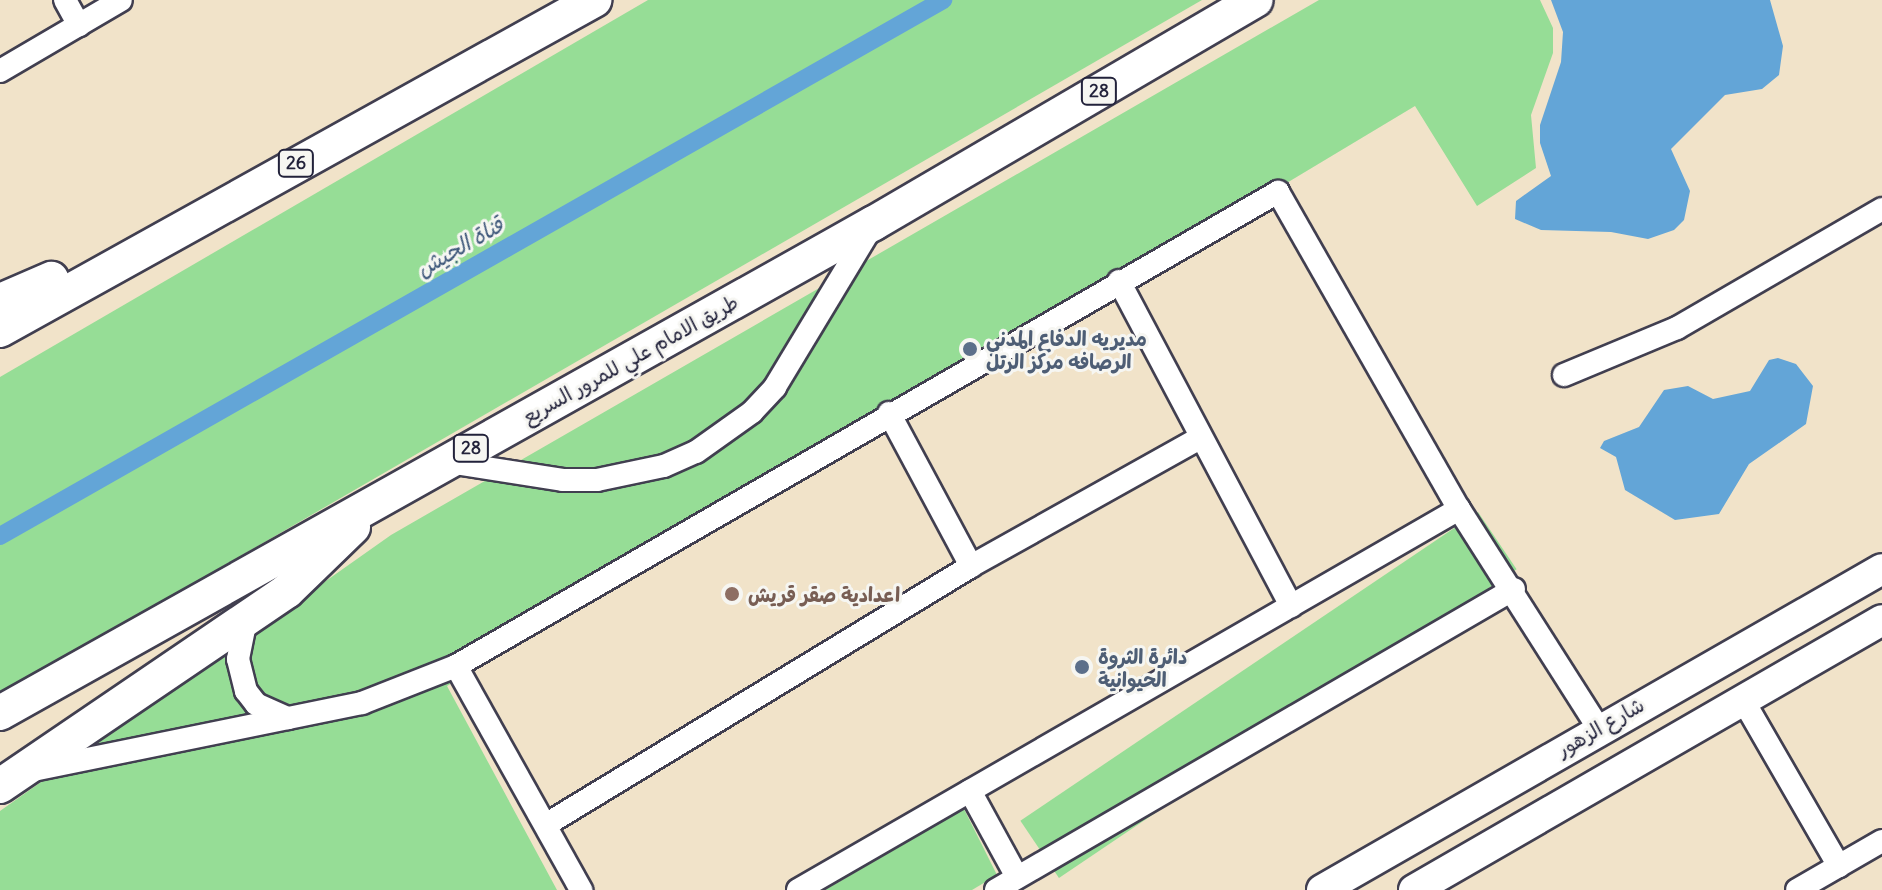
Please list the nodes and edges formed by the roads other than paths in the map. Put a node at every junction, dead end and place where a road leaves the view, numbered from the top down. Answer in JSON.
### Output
{"nodes":[{"id":1,"x":65,"y":0,"type":"edge"},
{"id":2,"x":121,"y":0,"type":"edge"},
{"id":3,"x":594,"y":0,"type":"edge"},
{"id":4,"x":1256,"y":0,"type":"edge"},
{"id":5,"x":79,"y":25,"type":"junction"},
{"id":6,"x":0,"y":71,"type":"edge"},
{"id":7,"x":1882,"y":209,"type":"edge"},
{"id":8,"x":188,"y":221,"type":"junction"},
{"id":9,"x":874,"y":223,"type":"junction"},
{"id":10,"x":1119,"y":281,"type":"junction"},
{"id":11,"x":0,"y":301,"type":"edge"},
{"id":12,"x":0,"y":330,"type":"edge"},
{"id":13,"x":1564,"y":375,"type":"dead end"},
{"id":14,"x":889,"y":413,"type":"junction"},
{"id":15,"x":1200,"y":438,"type":"junction"},
{"id":16,"x":447,"y":462,"type":"junction"},
{"id":17,"x":382,"y":499,"type":"junction"},
{"id":18,"x":1459,"y":509,"type":"junction"},
{"id":19,"x":971,"y":566,"type":"junction"},
{"id":20,"x":1882,"y":569,"type":"edge"},
{"id":21,"x":1514,"y":589,"type":"junction"},
{"id":22,"x":1291,"y":606,"type":"junction"},
{"id":23,"x":246,"y":619,"type":"junction"},
{"id":24,"x":1882,"y":620,"type":"edge"},
{"id":25,"x":456,"y":666,"type":"junction"},
{"id":26,"x":1743,"y":700,"type":"junction"},
{"id":27,"x":0,"y":713,"type":"edge"},
{"id":28,"x":288,"y":718,"type":"junction"},
{"id":29,"x":1598,"y":727,"type":"junction"},
{"id":30,"x":10,"y":780,"type":"edge"},
{"id":31,"x":970,"y":791,"type":"junction"},
{"id":32,"x":547,"y":824,"type":"junction"},
{"id":33,"x":1879,"y":849,"type":"edge"},
{"id":34,"x":1839,"y":866,"type":"junction"},
{"id":35,"x":1017,"y":877,"type":"junction"},
{"id":36,"x":581,"y":890,"type":"edge"},
{"id":37,"x":798,"y":890,"type":"edge"},
{"id":38,"x":996,"y":890,"type":"edge"},
{"id":39,"x":1322,"y":890,"type":"edge"},
{"id":40,"x":1414,"y":890,"type":"edge"},
{"id":41,"x":1797,"y":890,"type":"edge"}],
"edges":[{"from":1,"to":5,"type":"street"},
{"from":2,"to":5,"type":"street"},
{"from":3,"to":8,"type":"highway","number":"26"},
{"from":4,"to":9,"type":"highway","name":"طريق الامام علي للمرور السريع","number":"28"},
{"from":5,"to":6,"type":"street"},
{"from":7,"to":13,"type":"street"},
{"from":8,"to":11,"type":"highway"},
{"from":8,"to":12,"type":"highway","number":"26"},
{"from":9,"to":16,"type":"highway","name":"طريق الامام علي للمرور السريع","number":"28"},
{"from":9,"to":16,"type":"street"},
{"from":10,"to":14,"type":"street"},
{"from":10,"to":15,"type":"street"},
{"from":10,"to":18,"type":"street"},
{"from":14,"to":19,"type":"street"},
{"from":14,"to":25,"type":"street"},
{"from":15,"to":19,"type":"street"},
{"from":15,"to":22,"type":"street"},
{"from":16,"to":17,"type":"highway","name":"طريق الامام علي للمرور السريع","number":"28"},
{"from":17,"to":23,"type":"highway"},
{"from":17,"to":27,"type":"highway","name":"طريق الامام علي للمرور السريع","number":"28"},
{"from":18,"to":21,"type":"street"},
{"from":18,"to":22,"type":"street"},
{"from":19,"to":32,"type":"street"},
{"from":20,"to":29,"type":"main road","name":"شارع الزهور"},
{"from":21,"to":29,"type":"street"},
{"from":21,"to":35,"type":"street"},
{"from":22,"to":31,"type":"street"},
{"from":23,"to":28,"type":"street"},
{"from":23,"to":30,"type":"highway"},
{"from":24,"to":26,"type":"main road"},
{"from":25,"to":28,"type":"street"},
{"from":25,"to":32,"type":"street"},
{"from":26,"to":34,"type":"street"},
{"from":26,"to":40,"type":"main road"},
{"from":28,"to":30,"type":"street"},
{"from":29,"to":39,"type":"main road","name":"شارع الزهور"},
{"from":31,"to":35,"type":"street"},
{"from":31,"to":37,"type":"street"},
{"from":32,"to":36,"type":"street"},
{"from":33,"to":34,"type":"street"},
{"from":34,"to":41,"type":"street"},
{"from":35,"to":38,"type":"street"}]}
